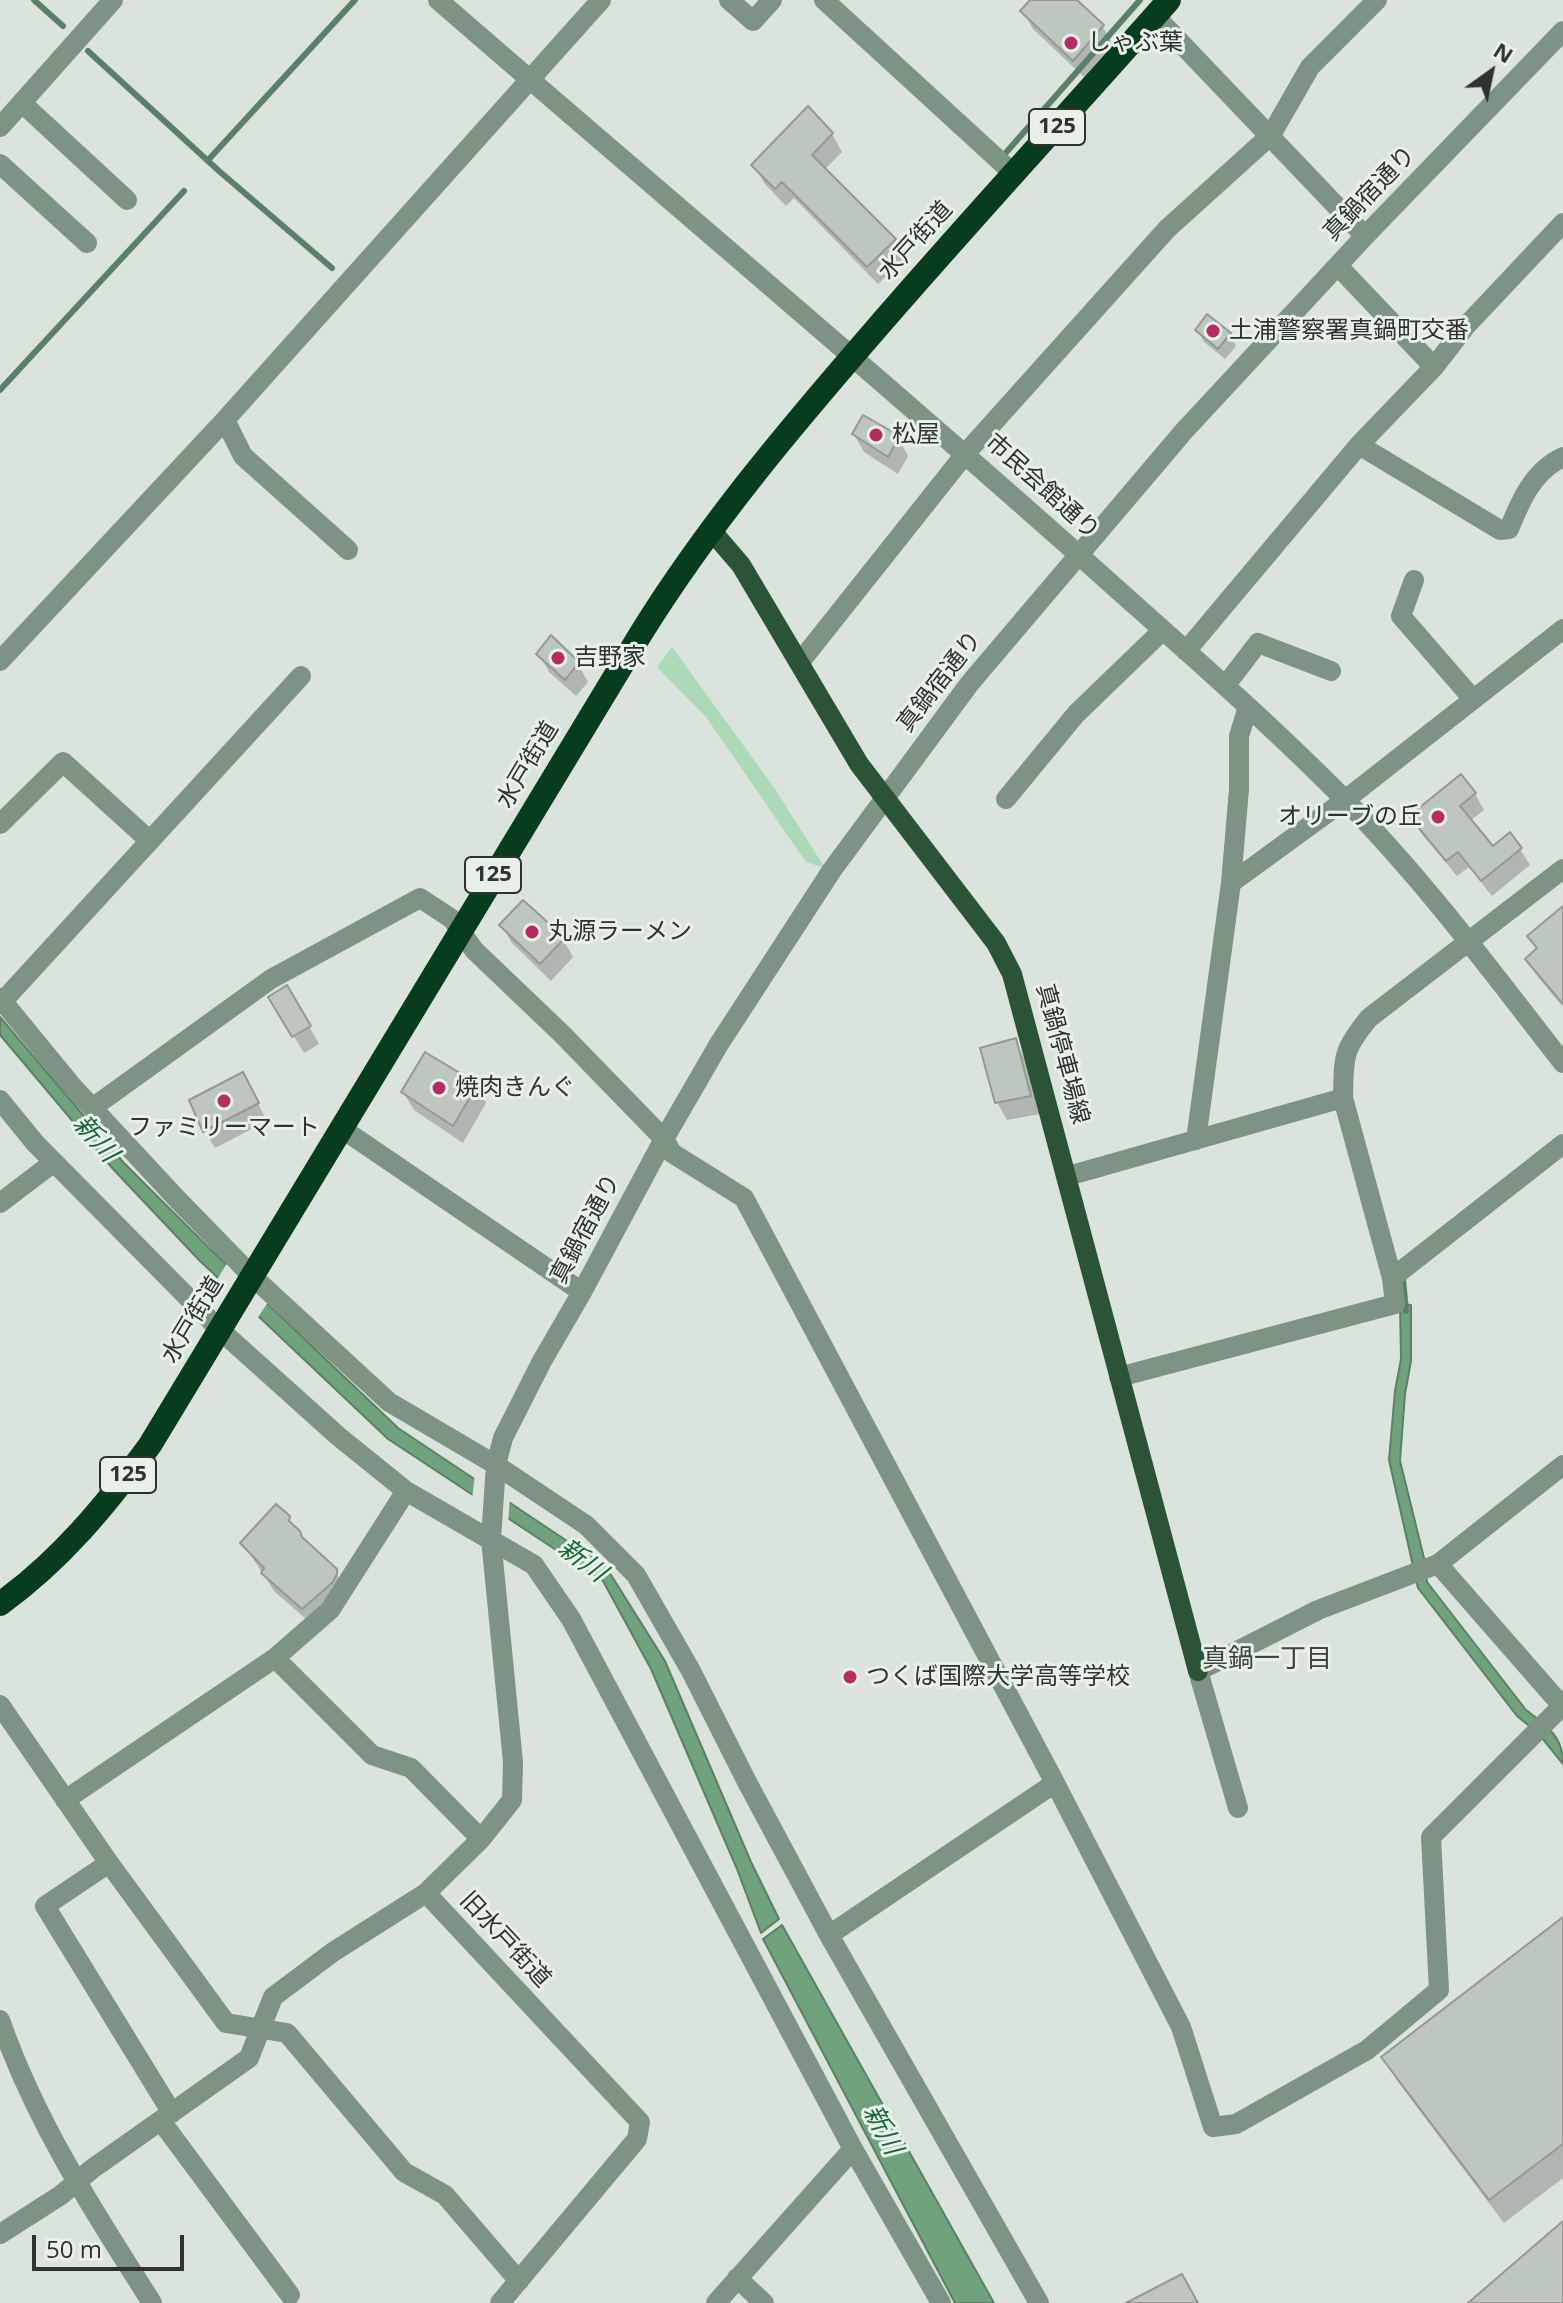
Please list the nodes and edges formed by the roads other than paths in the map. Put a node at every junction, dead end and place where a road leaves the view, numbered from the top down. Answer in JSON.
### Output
{"nodes":[{"id":1,"x":113,"y":0,"type":"edge"},
{"id":2,"x":438,"y":0,"type":"edge"},
{"id":3,"x":601,"y":0,"type":"edge"},
{"id":4,"x":729,"y":0,"type":"edge"},
{"id":5,"x":772,"y":0,"type":"edge"},
{"id":6,"x":824,"y":0,"type":"edge"},
{"id":7,"x":1377,"y":0,"type":"edge"},
{"id":8,"x":847,"y":8,"type":"edge"},
{"id":9,"x":1162,"y":8,"type":"edge"},
{"id":10,"x":1563,"y":31,"type":"edge"},
{"id":11,"x":529,"y":80,"type":"junction"},
{"id":12,"x":22,"y":103,"type":"junction"},
{"id":13,"x":0,"y":127,"type":"edge"},
{"id":14,"x":1271,"y":135,"type":"junction"},
{"id":15,"x":0,"y":164,"type":"edge"},
{"id":16,"x":1014,"y":174,"type":"junction"},
{"id":17,"x":127,"y":200,"type":"dead end"},
{"id":18,"x":1563,"y":223,"type":"edge"},
{"id":19,"x":1365,"y":236,"type":"junction"},
{"id":20,"x":87,"y":243,"type":"dead end"},
{"id":21,"x":1338,"y":266,"type":"junction"},
{"id":22,"x":853,"y":355,"type":"junction"},
{"id":23,"x":1434,"y":367,"type":"junction"},
{"id":24,"x":225,"y":420,"type":"junction"},
{"id":25,"x":1359,"y":445,"type":"junction"},
{"id":26,"x":966,"y":453,"type":"junction"},
{"id":27,"x":1563,"y":457,"type":"edge"},
{"id":28,"x":710,"y":529,"type":"junction"},
{"id":29,"x":348,"y":550,"type":"dead end"},
{"id":30,"x":1078,"y":554,"type":"junction"},
{"id":31,"x":1414,"y":580,"type":"dead end"},
{"id":32,"x":1563,"y":629,"type":"edge"},
{"id":33,"x":1163,"y":630,"type":"junction"},
{"id":34,"x":1186,"y":651,"type":"junction"},
{"id":35,"x":0,"y":661,"type":"edge"},
{"id":36,"x":800,"y":662,"type":"junction"},
{"id":37,"x":1331,"y":671,"type":"dead end"},
{"id":38,"x":301,"y":676,"type":"dead end"},
{"id":39,"x":1225,"y":686,"type":"junction"},
{"id":40,"x":1472,"y":698,"type":"junction"},
{"id":41,"x":1248,"y":707,"type":"junction"},
{"id":42,"x":884,"y":797,"type":"junction"},
{"id":43,"x":1006,"y":799,"type":"dead end"},
{"id":44,"x":1345,"y":800,"type":"junction"},
{"id":45,"x":0,"y":824,"type":"edge"},
{"id":46,"x":150,"y":841,"type":"junction"},
{"id":47,"x":1563,"y":869,"type":"edge"},
{"id":48,"x":1231,"y":883,"type":"junction"},
{"id":49,"x":459,"y":931,"type":"junction"},
{"id":50,"x":1469,"y":942,"type":"junction"},
{"id":51,"x":1,"y":999,"type":"edge"},
{"id":52,"x":1563,"y":1063,"type":"edge"},
{"id":53,"x":1343,"y":1098,"type":"junction"},
{"id":54,"x":0,"y":1100,"type":"edge"},
{"id":55,"x":92,"y":1108,"type":"junction"},
{"id":56,"x":341,"y":1128,"type":"junction"},
{"id":57,"x":664,"y":1139,"type":"junction"},
{"id":58,"x":1196,"y":1140,"type":"junction"},
{"id":59,"x":1563,"y":1144,"type":"edge"},
{"id":60,"x":54,"y":1162,"type":"junction"},
{"id":61,"x":1068,"y":1176,"type":"junction"},
{"id":62,"x":0,"y":1203,"type":"edge"},
{"id":63,"x":1392,"y":1278,"type":"junction"},
{"id":64,"x":251,"y":1279,"type":"junction"},
{"id":65,"x":582,"y":1292,"type":"junction"},
{"id":66,"x":222,"y":1325,"type":"junction"},
{"id":67,"x":1119,"y":1377,"type":"junction"},
{"id":68,"x":1563,"y":1465,"type":"edge"},
{"id":69,"x":495,"y":1475,"type":"junction"},
{"id":70,"x":406,"y":1491,"type":"junction"},
{"id":71,"x":491,"y":1532,"type":"junction"},
{"id":72,"x":1438,"y":1564,"type":"junction"},
{"id":73,"x":0,"y":1604,"type":"edge"},
{"id":74,"x":275,"y":1658,"type":"junction"},
{"id":75,"x":1198,"y":1671,"type":"junction"},
{"id":76,"x":0,"y":1705,"type":"edge"},
{"id":77,"x":1563,"y":1705,"type":"edge"},
{"id":78,"x":1055,"y":1783,"type":"junction"},
{"id":79,"x":65,"y":1800,"type":"junction"},
{"id":80,"x":1238,"y":1808,"type":"dead end"},
{"id":81,"x":481,"y":1839,"type":"junction"},
{"id":82,"x":109,"y":1863,"type":"junction"},
{"id":83,"x":426,"y":1893,"type":"junction"},
{"id":84,"x":829,"y":1935,"type":"junction"},
{"id":85,"x":0,"y":2020,"type":"edge"},
{"id":86,"x":259,"y":2029,"type":"junction"},
{"id":87,"x":167,"y":2117,"type":"junction"},
{"id":88,"x":853,"y":2149,"type":"junction"},
{"id":89,"x":76,"y":2183,"type":"junction"},
{"id":90,"x":0,"y":2234,"type":"edge"},
{"id":91,"x":737,"y":2278,"type":"junction"},
{"id":92,"x":519,"y":2281,"type":"junction"},
{"id":93,"x":290,"y":2295,"type":"dead end"},
{"id":94,"x":152,"y":2303,"type":"edge"},
{"id":95,"x":500,"y":2303,"type":"edge"},
{"id":96,"x":716,"y":2303,"type":"edge"},
{"id":97,"x":764,"y":2303,"type":"edge"},
{"id":98,"x":941,"y":2303,"type":"edge"},
{"id":99,"x":1039,"y":2303,"type":"edge"}],
"edges":[{"from":1,"to":12,"type":"street"},
{"from":2,"to":11,"type":"street","name":"市民会館通り"},
{"from":3,"to":11,"type":"street"},
{"from":4,"to":5,"type":"street"},
{"from":6,"to":8,"type":"street"},
{"from":7,"to":14,"type":"street"},
{"from":8,"to":16,"type":"street"},
{"from":9,"to":14,"type":"street"},
{"from":9,"to":16,"type":"highway","name":"水戸街道","number":"125"},
{"from":10,"to":19,"type":"street","name":"真鍋宿通り"},
{"from":11,"to":22,"type":"street","name":"市民会館通り"},
{"from":11,"to":24,"type":"street"},
{"from":12,"to":13,"type":"street"},
{"from":12,"to":17,"type":"street"},
{"from":14,"to":19,"type":"street"},
{"from":14,"to":26,"type":"street"},
{"from":15,"to":20,"type":"street"},
{"from":16,"to":22,"type":"highway","name":"水戸街道","number":"125"},
{"from":18,"to":23,"type":"street"},
{"from":19,"to":21,"type":"street","name":"真鍋宿通り"},
{"from":21,"to":23,"type":"street"},
{"from":21,"to":30,"type":"street","name":"真鍋宿通り"},
{"from":22,"to":26,"type":"street","name":"市民会館通り"},
{"from":22,"to":28,"type":"highway","name":"水戸街道","number":"125"},
{"from":23,"to":25,"type":"street"},
{"from":24,"to":29,"type":"street"},
{"from":24,"to":35,"type":"street"},
{"from":25,"to":27,"type":"street"},
{"from":25,"to":34,"type":"street"},
{"from":26,"to":30,"type":"street","name":"市民会館通り"},
{"from":26,"to":36,"type":"street"},
{"from":28,"to":36,"type":"main road","name":"真鍋停車場線"},
{"from":28,"to":49,"type":"highway","name":"水戸街道","number":"125"},
{"from":30,"to":33,"type":"street","name":"市民会館通り"},
{"from":30,"to":42,"type":"street","name":"真鍋宿通り"},
{"from":31,"to":40,"type":"street"},
{"from":32,"to":40,"type":"street"},
{"from":33,"to":34,"type":"street","name":"市民会館通り"},
{"from":33,"to":43,"type":"street"},
{"from":34,"to":39,"type":"street","name":"市民会館通り"},
{"from":36,"to":42,"type":"main road","name":"真鍋停車場線"},
{"from":37,"to":39,"type":"street"},
{"from":38,"to":46,"type":"street"},
{"from":39,"to":41,"type":"street","name":"市民会館通り"},
{"from":40,"to":44,"type":"street"},
{"from":41,"to":44,"type":"street","name":"市民会館通り"},
{"from":41,"to":48,"type":"street"},
{"from":42,"to":57,"type":"street","name":"真鍋宿通り"},
{"from":42,"to":61,"type":"main road","name":"真鍋停車場線"},
{"from":44,"to":48,"type":"street"},
{"from":44,"to":50,"type":"street","name":"市民会館通り"},
{"from":45,"to":46,"type":"street"},
{"from":46,"to":51,"type":"street"},
{"from":47,"to":50,"type":"street"},
{"from":48,"to":58,"type":"street"},
{"from":49,"to":55,"type":"street"},
{"from":49,"to":56,"type":"highway","name":"水戸街道","number":"125"},
{"from":49,"to":57,"type":"street"},
{"from":50,"to":52,"type":"street","name":"市民会館通り"},
{"from":50,"to":53,"type":"street"},
{"from":51,"to":55,"type":"street"},
{"from":53,"to":58,"type":"street"},
{"from":53,"to":63,"type":"street"},
{"from":54,"to":60,"type":"street"},
{"from":55,"to":64,"type":"street"},
{"from":56,"to":64,"type":"highway","name":"水戸街道","number":"125"},
{"from":56,"to":65,"type":"street"},
{"from":57,"to":65,"type":"street","name":"真鍋宿通り"},
{"from":57,"to":78,"type":"street"},
{"from":58,"to":61,"type":"street"},
{"from":59,"to":63,"type":"street"},
{"from":60,"to":62,"type":"street"},
{"from":60,"to":66,"type":"street"},
{"from":61,"to":67,"type":"main road","name":"真鍋停車場線"},
{"from":63,"to":67,"type":"street"},
{"from":64,"to":66,"type":"highway","name":"水戸街道","number":"125"},
{"from":64,"to":69,"type":"street"},
{"from":65,"to":69,"type":"street","name":"真鍋宿通り"},
{"from":66,"to":70,"type":"street"},
{"from":66,"to":73,"type":"highway","name":"水戸街道","number":"125"},
{"from":67,"to":75,"type":"main road","name":"真鍋停車場線"},
{"from":68,"to":72,"type":"street"},
{"from":69,"to":71,"type":"street","name":"旧水戸街道"},
{"from":69,"to":84,"type":"street"},
{"from":70,"to":71,"type":"street"},
{"from":70,"to":74,"type":"street"},
{"from":71,"to":81,"type":"street","name":"旧水戸街道"},
{"from":71,"to":88,"type":"street"},
{"from":72,"to":75,"type":"street"},
{"from":72,"to":77,"type":"street"},
{"from":74,"to":79,"type":"street"},
{"from":74,"to":81,"type":"street"},
{"from":75,"to":80,"type":"street"},
{"from":76,"to":79,"type":"street"},
{"from":77,"to":78,"type":"street"},
{"from":78,"to":84,"type":"street"},
{"from":79,"to":82,"type":"street"},
{"from":81,"to":83,"type":"street","name":"旧水戸街道"},
{"from":82,"to":86,"type":"street"},
{"from":82,"to":87,"type":"street"},
{"from":83,"to":86,"type":"street"},
{"from":83,"to":92,"type":"street","name":"旧水戸街道"},
{"from":84,"to":99,"type":"street"},
{"from":85,"to":89,"type":"street"},
{"from":86,"to":87,"type":"street"},
{"from":86,"to":92,"type":"street"},
{"from":87,"to":89,"type":"street"},
{"from":87,"to":93,"type":"street"},
{"from":88,"to":91,"type":"street"},
{"from":88,"to":98,"type":"street"},
{"from":89,"to":90,"type":"street"},
{"from":89,"to":94,"type":"street"},
{"from":91,"to":96,"type":"street"},
{"from":91,"to":97,"type":"street"},
{"from":92,"to":95,"type":"street","name":"旧水戸街道"}]}
